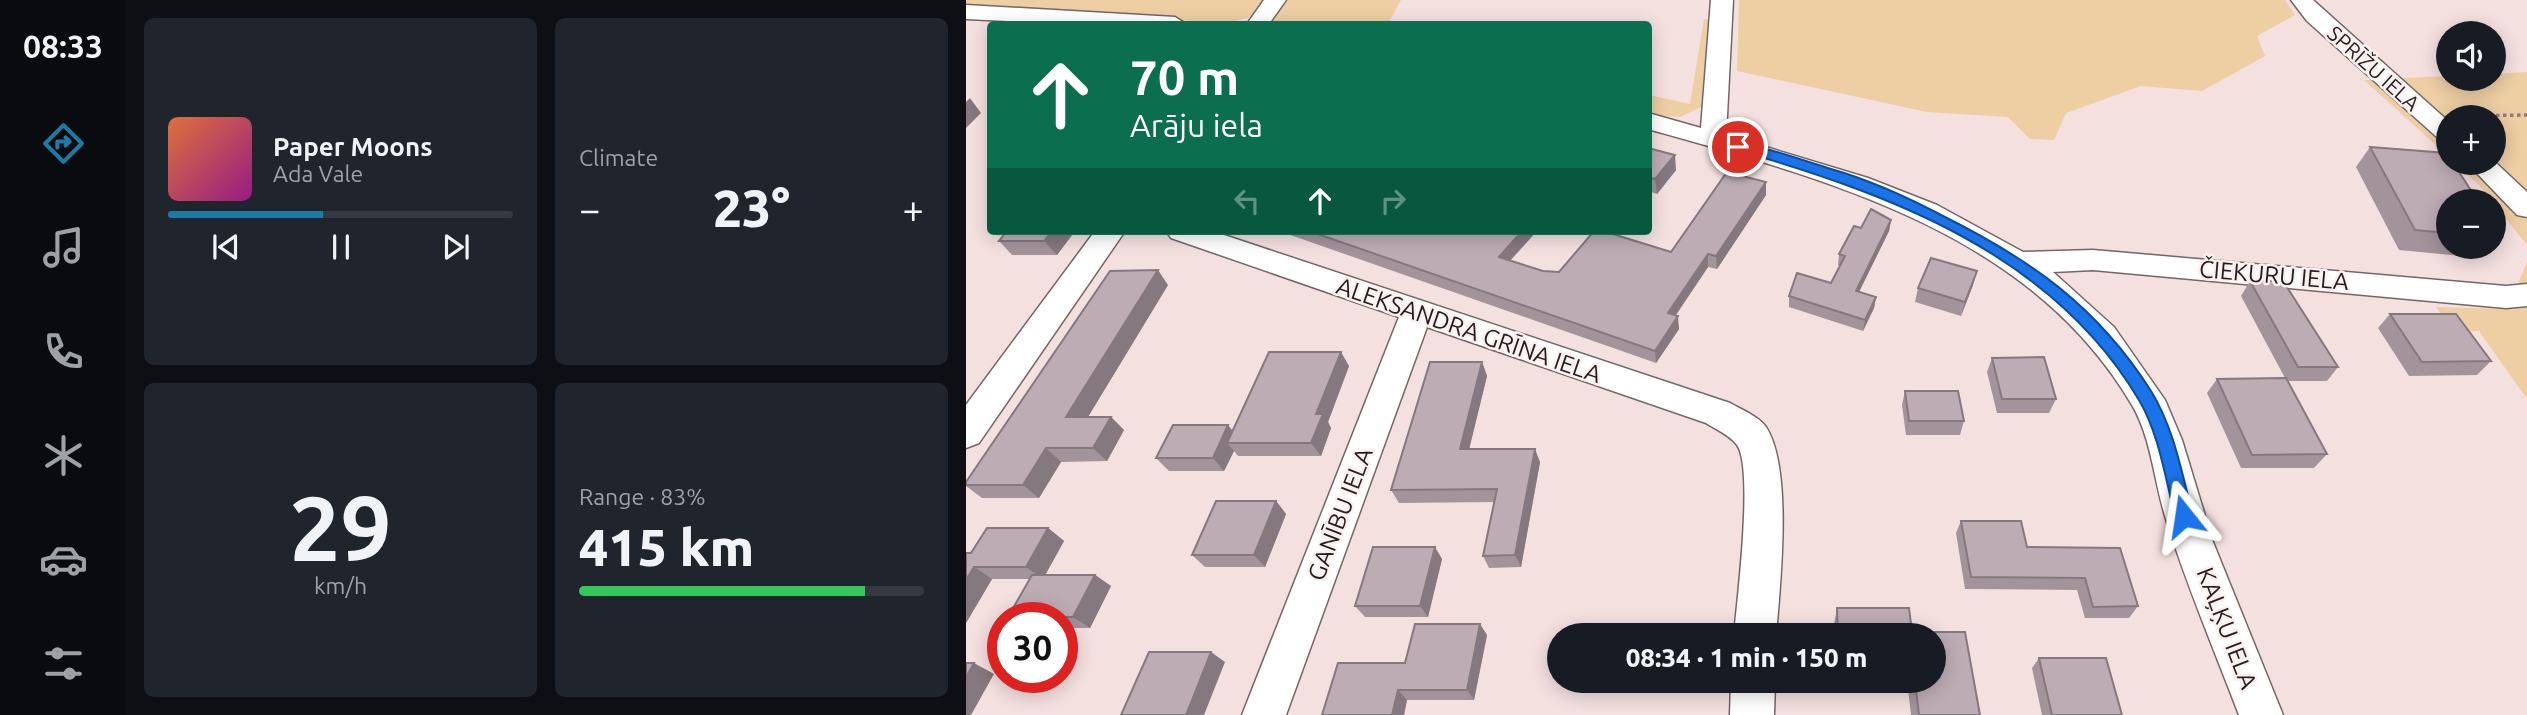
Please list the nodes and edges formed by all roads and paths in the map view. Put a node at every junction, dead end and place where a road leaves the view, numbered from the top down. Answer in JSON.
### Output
{"nodes":[{"id":1,"x":1275,"y":0,"type":"edge"},
{"id":2,"x":1722,"y":0,"type":"edge"},
{"id":3,"x":2302,"y":0,"type":"edge"},
{"id":4,"x":966,"y":12,"type":"edge"},
{"id":5,"x":1123,"y":21,"type":"edge"},
{"id":6,"x":1260,"y":21,"type":"edge"},
{"id":7,"x":2527,"y":115,"type":"edge"},
{"id":8,"x":2428,"y":117,"type":"junction"},
{"id":9,"x":1652,"y":122,"type":"edge"},
{"id":10,"x":2436,"y":124,"type":"edge"},
{"id":11,"x":1713,"y":139,"type":"junction"},
{"id":12,"x":2493,"y":175,"type":"edge"},
{"id":13,"x":2527,"y":208,"type":"edge"},
{"id":14,"x":1107,"y":235,"type":"edge"},
{"id":15,"x":1192,"y":235,"type":"edge"},
{"id":16,"x":2020,"y":263,"type":"junction"},
{"id":17,"x":2527,"y":295,"type":"edge"},
{"id":18,"x":1416,"y":313,"type":"junction"},
{"id":19,"x":966,"y":433,"type":"edge"},
{"id":20,"x":1755,"y":623,"type":"edge"},
{"id":21,"x":1753,"y":693,"type":"edge"},
{"id":22,"x":1264,"y":715,"type":"edge"},
{"id":23,"x":1752,"y":715,"type":"edge"},
{"id":24,"x":2261,"y":715,"type":"edge"}],
"edges":[{"from":1,"to":6,"type":"street"},
{"from":2,"to":11,"type":"street"},
{"from":3,"to":8,"type":"street","name":"SPRĪŽU IELA"},
{"from":4,"to":5,"type":"street"},
{"from":7,"to":8,"type":"path"},
{"from":8,"to":10,"type":"street","name":"SPRĪŽU IELA"},
{"from":9,"to":11,"type":"street","name":"KAĻĶU IELA"},
{"from":11,"to":16,"type":"street","name":"KAĻĶU IELA"},
{"from":12,"to":13,"type":"street"},
{"from":14,"to":19,"type":"street"},
{"from":15,"to":18,"type":"street","name":"ALEKSANDRA GRĪNA IELA"},
{"from":16,"to":17,"type":"street","name":"ČIEKURU IELA"},
{"from":16,"to":24,"type":"street","name":"KAĻĶU IELA"},
{"from":18,"to":20,"type":"street","name":"ALEKSANDRA GRĪNA IELA"},
{"from":18,"to":22,"type":"street","name":"GANĪBU IELA"},
{"from":21,"to":23,"type":"street"}]}
